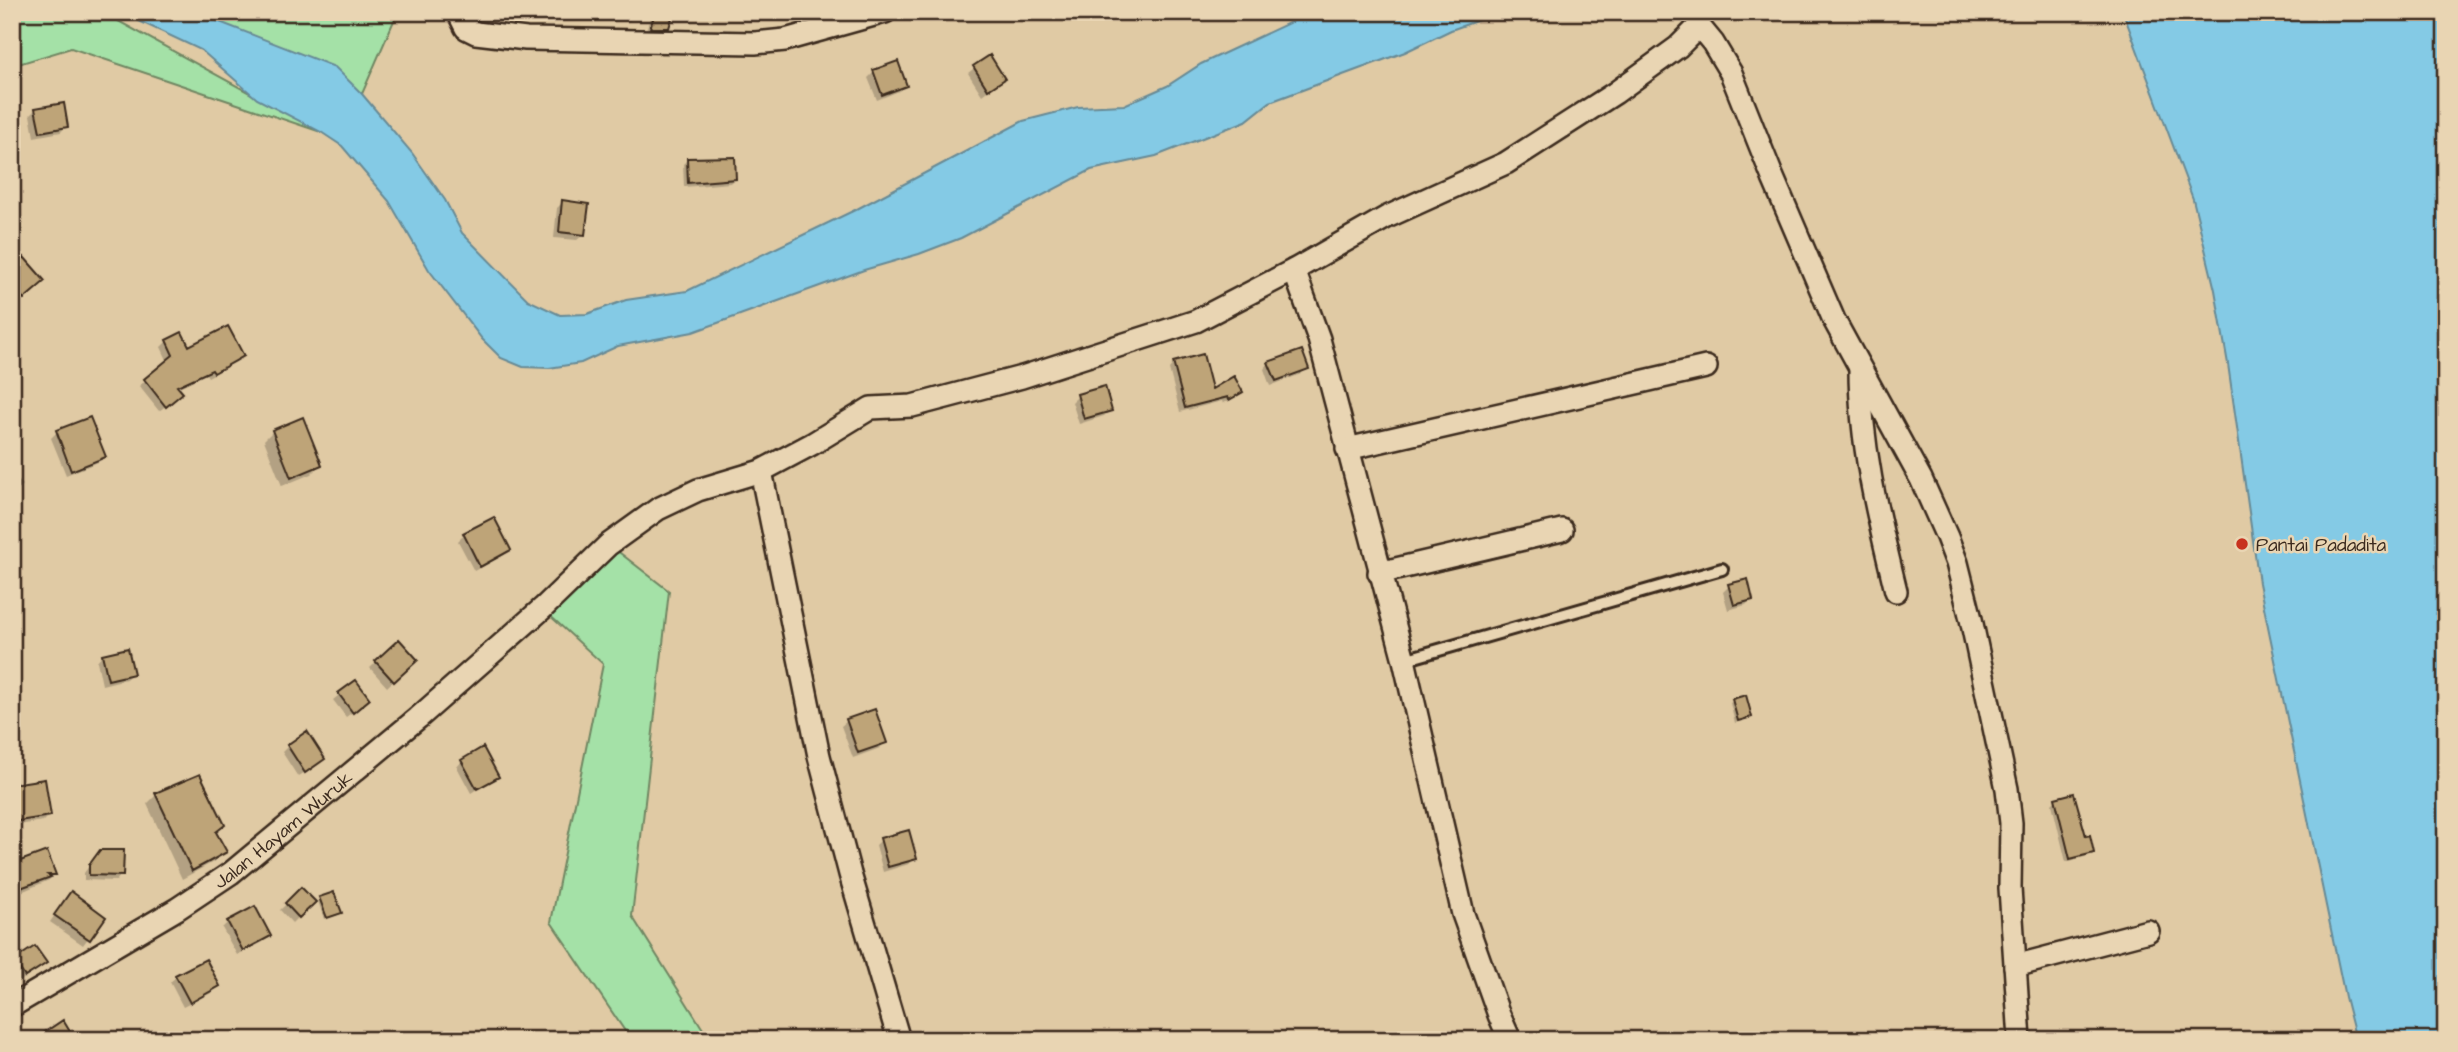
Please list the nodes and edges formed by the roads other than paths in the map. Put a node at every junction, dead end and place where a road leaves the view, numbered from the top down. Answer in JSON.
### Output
{"nodes":[{"id":1,"x":458,"y":12,"type":"edge"},
{"id":2,"x":885,"y":12,"type":"edge"},
{"id":3,"x":1692,"y":19,"type":"edge"},
{"id":4,"x":1294,"y":270,"type":"junction"},
{"id":5,"x":1860,"y":366,"type":"junction"},
{"id":6,"x":1706,"y":367,"type":"dead end"},
{"id":7,"x":1347,"y":449,"type":"junction"},
{"id":8,"x":761,"y":471,"type":"junction"},
{"id":9,"x":1562,"y":530,"type":"dead end"},
{"id":10,"x":1722,"y":569,"type":"dead end"},
{"id":11,"x":1379,"y":573,"type":"junction"},
{"id":12,"x":1896,"y":591,"type":"dead end"},
{"id":13,"x":1404,"y":660,"type":"junction"},
{"id":14,"x":2148,"y":932,"type":"dead end"},
{"id":15,"x":2015,"y":966,"type":"junction"},
{"id":16,"x":12,"y":1006,"type":"edge"},
{"id":17,"x":899,"y":1040,"type":"edge"},
{"id":18,"x":1510,"y":1040,"type":"edge"},
{"id":19,"x":2020,"y":1040,"type":"edge"}],
"edges":[{"from":1,"to":2,"type":"street"},
{"from":3,"to":4,"type":"street","name":"Jalan Hayam Wuruk"},
{"from":3,"to":5,"type":"street"},
{"from":4,"to":7,"type":"street"},
{"from":4,"to":8,"type":"street","name":"Jalan Hayam Wuruk"},
{"from":5,"to":12,"type":"street"},
{"from":5,"to":15,"type":"street"},
{"from":6,"to":7,"type":"street"},
{"from":7,"to":11,"type":"street"},
{"from":8,"to":16,"type":"street","name":"Jalan Hayam Wuruk"},
{"from":8,"to":17,"type":"street"},
{"from":9,"to":11,"type":"street"},
{"from":10,"to":13,"type":"lane"},
{"from":11,"to":13,"type":"street"},
{"from":13,"to":18,"type":"street"},
{"from":14,"to":15,"type":"street"},
{"from":15,"to":19,"type":"street"}]}
